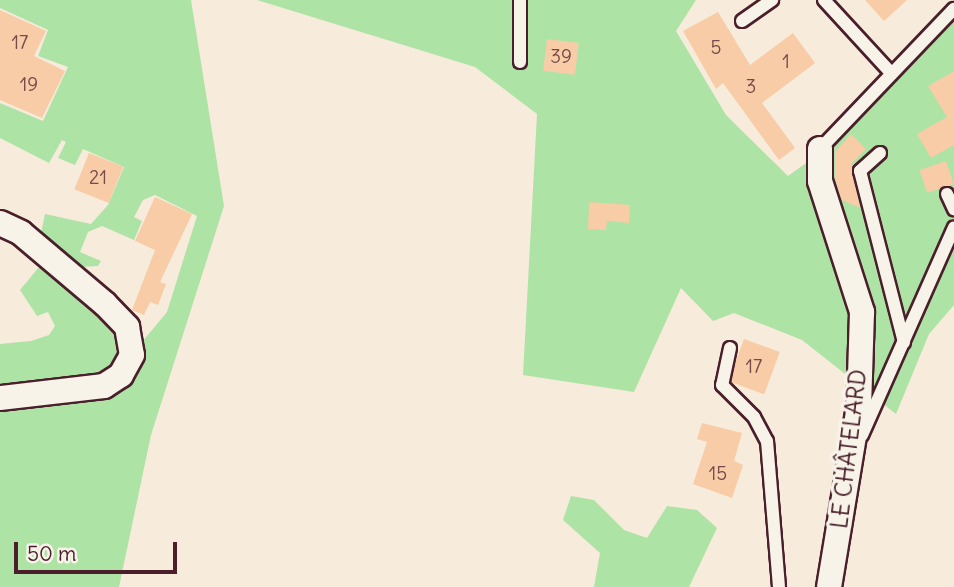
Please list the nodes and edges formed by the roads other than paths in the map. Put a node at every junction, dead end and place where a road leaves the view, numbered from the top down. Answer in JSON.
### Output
{"nodes":[{"id":1,"x":520,"y":0,"type":"edge"},
{"id":2,"x":772,"y":0,"type":"edge"},
{"id":3,"x":824,"y":0,"type":"edge"},
{"id":4,"x":954,"y":9,"type":"edge"},
{"id":5,"x":742,"y":21,"type":"dead end"},
{"id":6,"x":520,"y":62,"type":"dead end"},
{"id":7,"x":892,"y":74,"type":"junction"},
{"id":8,"x":820,"y":149,"type":"joint"},
{"id":9,"x":880,"y":153,"type":"dead end"},
{"id":10,"x":947,"y":194,"type":"dead end"},
{"id":11,"x":954,"y":209,"type":"edge"},
{"id":12,"x":0,"y":223,"type":"edge"},
{"id":13,"x":954,"y":227,"type":"edge"},
{"id":14,"x":904,"y":342,"type":"junction"},
{"id":15,"x":730,"y":348,"type":"dead end"},
{"id":16,"x":0,"y":398,"type":"edge"},
{"id":17,"x":850,"y":457,"type":"junction"},
{"id":18,"x":779,"y":587,"type":"edge"},
{"id":19,"x":829,"y":587,"type":"edge"}],
"edges":[{"from":1,"to":6,"type":"lane"},
{"from":2,"to":5,"type":"lane"},
{"from":3,"to":7,"type":"lane"},
{"from":4,"to":7,"type":"lane"},
{"from":7,"to":8,"type":"lane"},
{"from":8,"to":17,"type":"street","name":"LE CHÂTELARD"},
{"from":9,"to":14,"type":"lane"},
{"from":10,"to":11,"type":"lane"},
{"from":12,"to":16,"type":"street"},
{"from":13,"to":14,"type":"lane"},
{"from":14,"to":17,"type":"lane"},
{"from":15,"to":18,"type":"lane"},
{"from":17,"to":19,"type":"street","name":"LE CHÂTELARD"}]}
